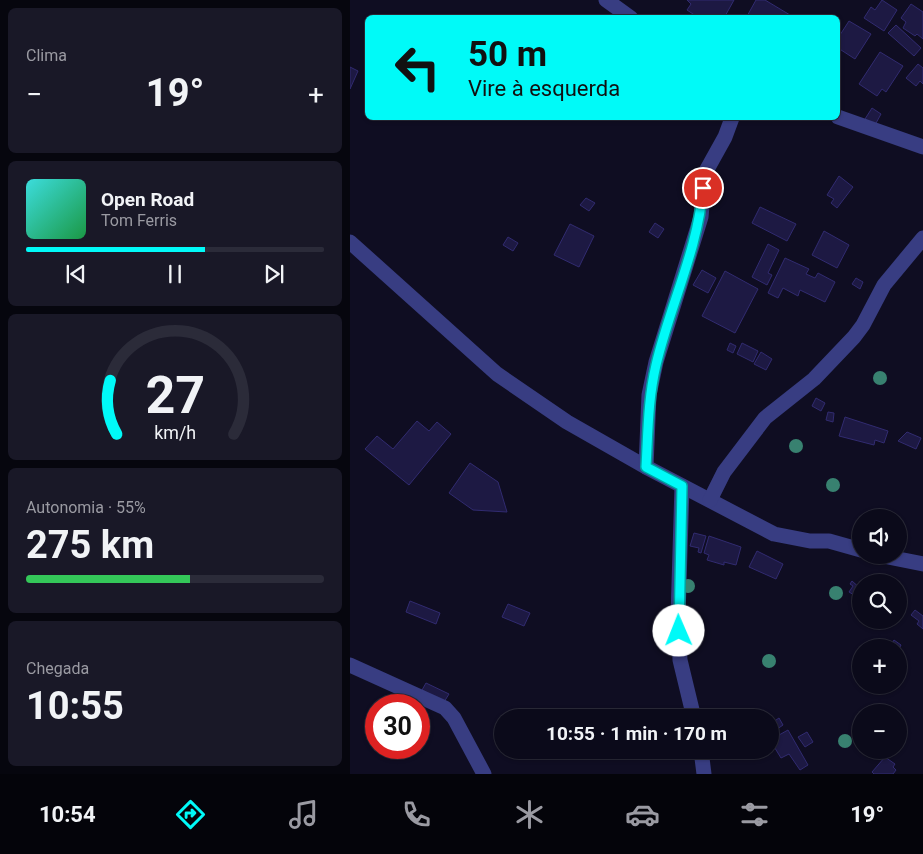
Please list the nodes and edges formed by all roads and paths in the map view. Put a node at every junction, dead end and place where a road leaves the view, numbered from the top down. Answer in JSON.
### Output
{"nodes":[{"id":1,"x":606,"y":0,"type":"edge"},
{"id":2,"x":627,"y":15,"type":"edge"},
{"id":3,"x":840,"y":118,"type":"edge"},
{"id":4,"x":731,"y":120,"type":"edge"},
{"id":5,"x":923,"y":147,"type":"edge"},
{"id":6,"x":923,"y":238,"type":"edge"},
{"id":7,"x":350,"y":242,"type":"edge"},
{"id":8,"x":646,"y":467,"type":"junction"},
{"id":9,"x":682,"y":486,"type":"junction"},
{"id":10,"x":710,"y":500,"type":"junction"},
{"id":11,"x":852,"y":547,"type":"edge"},
{"id":12,"x":907,"y":561,"type":"edge"},
{"id":13,"x":923,"y":564,"type":"edge"},
{"id":14,"x":350,"y":665,"type":"edge"},
{"id":15,"x":692,"y":709,"type":"edge"},
{"id":16,"x":702,"y":759,"type":"edge"},
{"id":17,"x":484,"y":774,"type":"edge"},
{"id":18,"x":704,"y":774,"type":"edge"}],
"edges":[{"from":1,"to":2,"type":"street"},
{"from":3,"to":5,"type":"street"},
{"from":4,"to":8,"type":"street"},
{"from":6,"to":10,"type":"street"},
{"from":7,"to":8,"type":"street"},
{"from":8,"to":9,"type":"street"},
{"from":9,"to":10,"type":"street"},
{"from":9,"to":15,"type":"street"},
{"from":10,"to":11,"type":"street"},
{"from":12,"to":13,"type":"street"},
{"from":14,"to":17,"type":"street"},
{"from":16,"to":18,"type":"street"}]}
